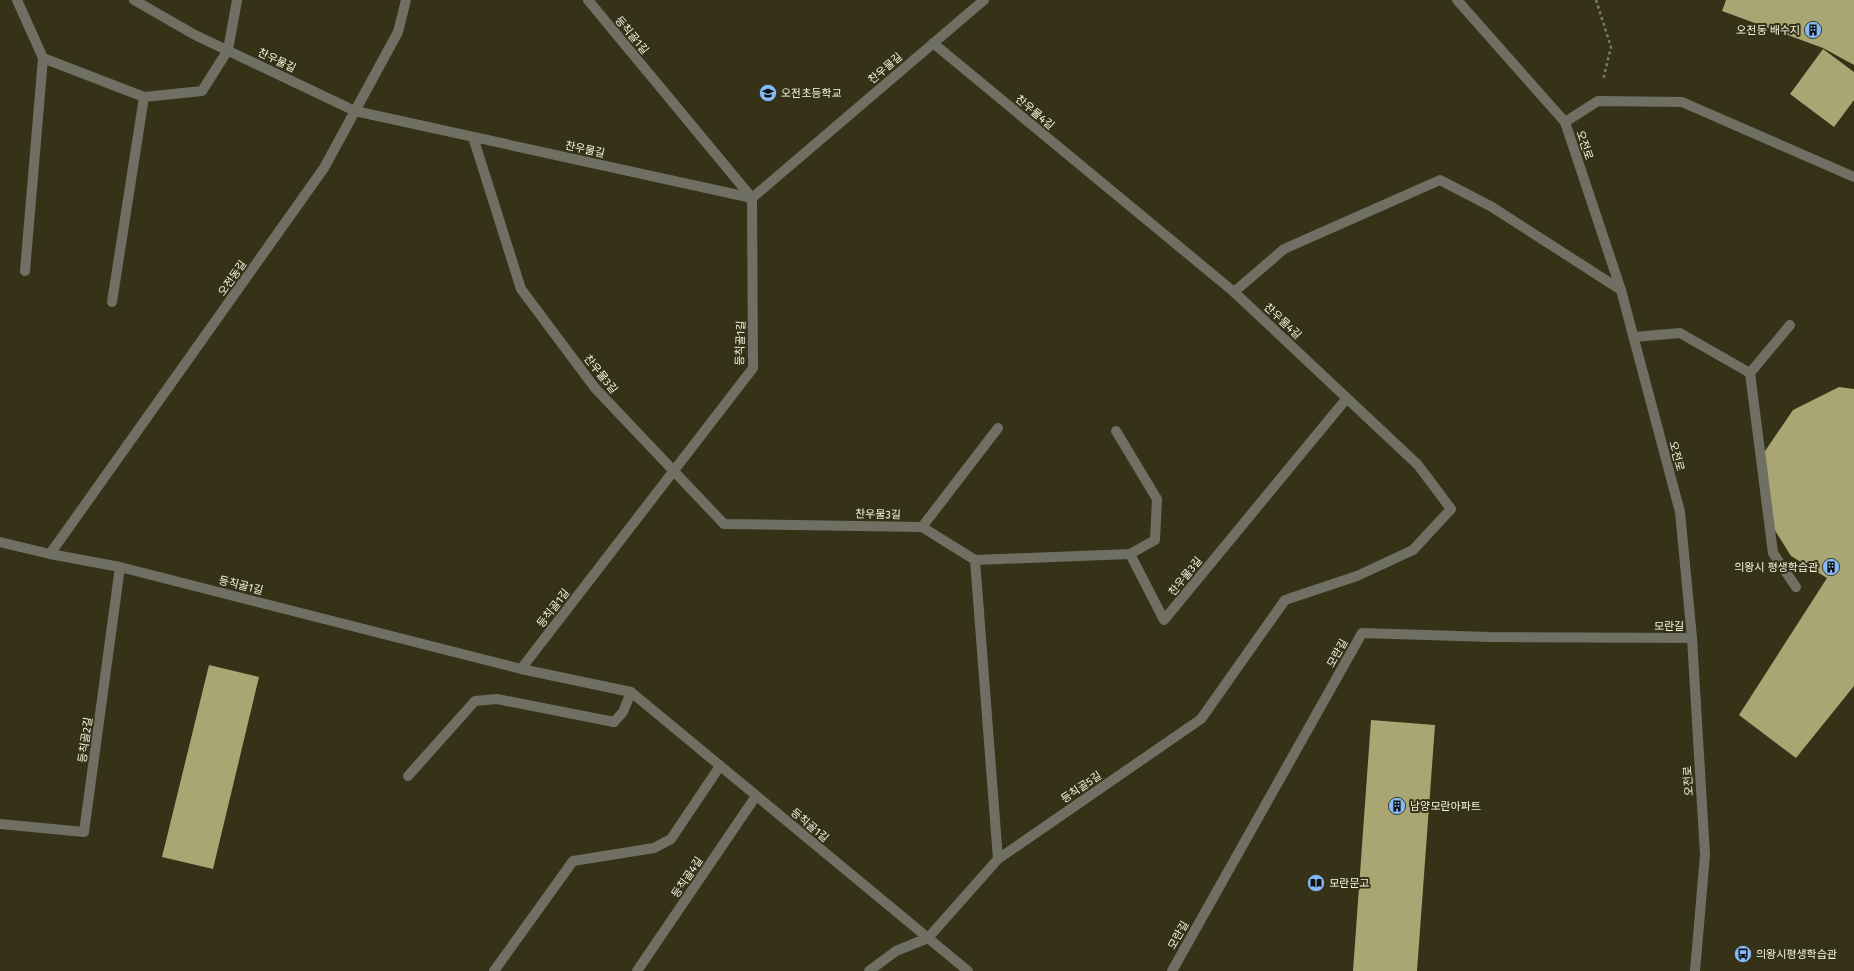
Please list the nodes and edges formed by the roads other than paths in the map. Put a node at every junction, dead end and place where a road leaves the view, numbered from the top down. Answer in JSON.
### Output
{"nodes":[{"id":1,"x":17,"y":0,"type":"edge"},
{"id":2,"x":134,"y":0,"type":"edge"},
{"id":3,"x":236,"y":0,"type":"edge"},
{"id":4,"x":406,"y":0,"type":"edge"},
{"id":5,"x":588,"y":0,"type":"edge"},
{"id":6,"x":984,"y":0,"type":"edge"},
{"id":7,"x":1457,"y":0,"type":"edge"},
{"id":8,"x":933,"y":43,"type":"junction"},
{"id":9,"x":228,"y":50,"type":"junction"},
{"id":10,"x":44,"y":58,"type":"junction"},
{"id":11,"x":144,"y":96,"type":"junction"},
{"id":12,"x":355,"y":111,"type":"junction"},
{"id":13,"x":1565,"y":122,"type":"junction"},
{"id":14,"x":473,"y":136,"type":"junction"},
{"id":15,"x":1854,"y":177,"type":"edge"},
{"id":16,"x":752,"y":198,"type":"junction"},
{"id":17,"x":24,"y":271,"type":"dead end"},
{"id":18,"x":1621,"y":290,"type":"junction"},
{"id":19,"x":1234,"y":292,"type":"junction"},
{"id":20,"x":112,"y":302,"type":"dead end"},
{"id":21,"x":1790,"y":325,"type":"dead end"},
{"id":22,"x":1634,"y":337,"type":"junction"},
{"id":23,"x":1750,"y":374,"type":"junction"},
{"id":24,"x":1347,"y":398,"type":"junction"},
{"id":25,"x":998,"y":428,"type":"dead end"},
{"id":26,"x":1116,"y":431,"type":"dead end"},
{"id":27,"x":674,"y":471,"type":"junction"},
{"id":28,"x":922,"y":527,"type":"junction"},
{"id":29,"x":0,"y":542,"type":"edge"},
{"id":30,"x":50,"y":554,"type":"junction"},
{"id":31,"x":1130,"y":554,"type":"junction"},
{"id":32,"x":975,"y":560,"type":"junction"},
{"id":33,"x":120,"y":567,"type":"junction"},
{"id":34,"x":1796,"y":587,"type":"dead end"},
{"id":35,"x":1285,"y":600,"type":"joint"},
{"id":36,"x":1692,"y":638,"type":"junction"},
{"id":37,"x":522,"y":669,"type":"junction"},
{"id":38,"x":631,"y":692,"type":"junction"},
{"id":39,"x":720,"y":766,"type":"junction"},
{"id":40,"x":408,"y":776,"type":"dead end"},
{"id":41,"x":756,"y":796,"type":"junction"},
{"id":42,"x":0,"y":824,"type":"edge"},
{"id":43,"x":998,"y":859,"type":"junction"},
{"id":44,"x":928,"y":938,"type":"junction"},
{"id":45,"x":494,"y":971,"type":"edge"},
{"id":46,"x":638,"y":971,"type":"edge"},
{"id":47,"x":869,"y":971,"type":"edge"},
{"id":48,"x":968,"y":971,"type":"edge"},
{"id":49,"x":1172,"y":971,"type":"edge"},
{"id":50,"x":1695,"y":971,"type":"edge"}],
"edges":[{"from":1,"to":10,"type":"street"},
{"from":2,"to":9,"type":"street","name":"찬우물길"},
{"from":3,"to":9,"type":"street"},
{"from":4,"to":12,"type":"street","name":"오전동길"},
{"from":5,"to":16,"type":"street","name":"등칙골1길"},
{"from":6,"to":8,"type":"street","name":"찬우물길"},
{"from":7,"to":13,"type":"street","name":"오전로"},
{"from":8,"to":16,"type":"street","name":"찬우물길"},
{"from":8,"to":19,"type":"street","name":"찬우물4길"},
{"from":9,"to":11,"type":"street"},
{"from":9,"to":12,"type":"street","name":"찬우물길"},
{"from":10,"to":11,"type":"street"},
{"from":10,"to":17,"type":"street"},
{"from":11,"to":20,"type":"street"},
{"from":12,"to":14,"type":"street","name":"찬우물길"},
{"from":12,"to":30,"type":"street","name":"오전동길"},
{"from":13,"to":15,"type":"street"},
{"from":13,"to":18,"type":"street","name":"오전로"},
{"from":14,"to":16,"type":"street","name":"찬우물길"},
{"from":14,"to":27,"type":"street","name":"찬우물3길"},
{"from":16,"to":27,"type":"street","name":"등칙골1길"},
{"from":18,"to":19,"type":"street"},
{"from":18,"to":22,"type":"street","name":"오전로"},
{"from":19,"to":24,"type":"street","name":"찬우물4길"},
{"from":21,"to":23,"type":"street"},
{"from":22,"to":23,"type":"street"},
{"from":22,"to":36,"type":"street","name":"오전로"},
{"from":23,"to":34,"type":"street"},
{"from":24,"to":31,"type":"street","name":"찬우물3길"},
{"from":24,"to":35,"type":"street","name":"찬우물4길"},
{"from":25,"to":28,"type":"street"},
{"from":26,"to":31,"type":"street"},
{"from":27,"to":28,"type":"street","name":"찬우물3길"},
{"from":27,"to":37,"type":"street","name":"등칙골1길"},
{"from":28,"to":32,"type":"street"},
{"from":29,"to":30,"type":"street","name":"등칙골1길"},
{"from":30,"to":33,"type":"street","name":"등칙골1길"},
{"from":31,"to":32,"type":"street"},
{"from":32,"to":43,"type":"street"},
{"from":33,"to":37,"type":"street","name":"등칙골1길"},
{"from":33,"to":42,"type":"street","name":"등칙골2길"},
{"from":35,"to":43,"type":"street","name":"등칙골5길"},
{"from":36,"to":49,"type":"street","name":"모란길"},
{"from":36,"to":50,"type":"street","name":"오전로"},
{"from":37,"to":38,"type":"street","name":"등칙골1길"},
{"from":38,"to":39,"type":"street","name":"등칙골1길"},
{"from":38,"to":40,"type":"street"},
{"from":39,"to":41,"type":"street","name":"등칙골1길"},
{"from":39,"to":45,"type":"street"},
{"from":41,"to":44,"type":"street","name":"등칙골1길"},
{"from":41,"to":46,"type":"street","name":"등칙골4길"},
{"from":43,"to":44,"type":"street","name":"등칙골5길"},
{"from":44,"to":47,"type":"street","name":"등칙골5길"},
{"from":44,"to":48,"type":"street","name":"등칙골1길"}]}
